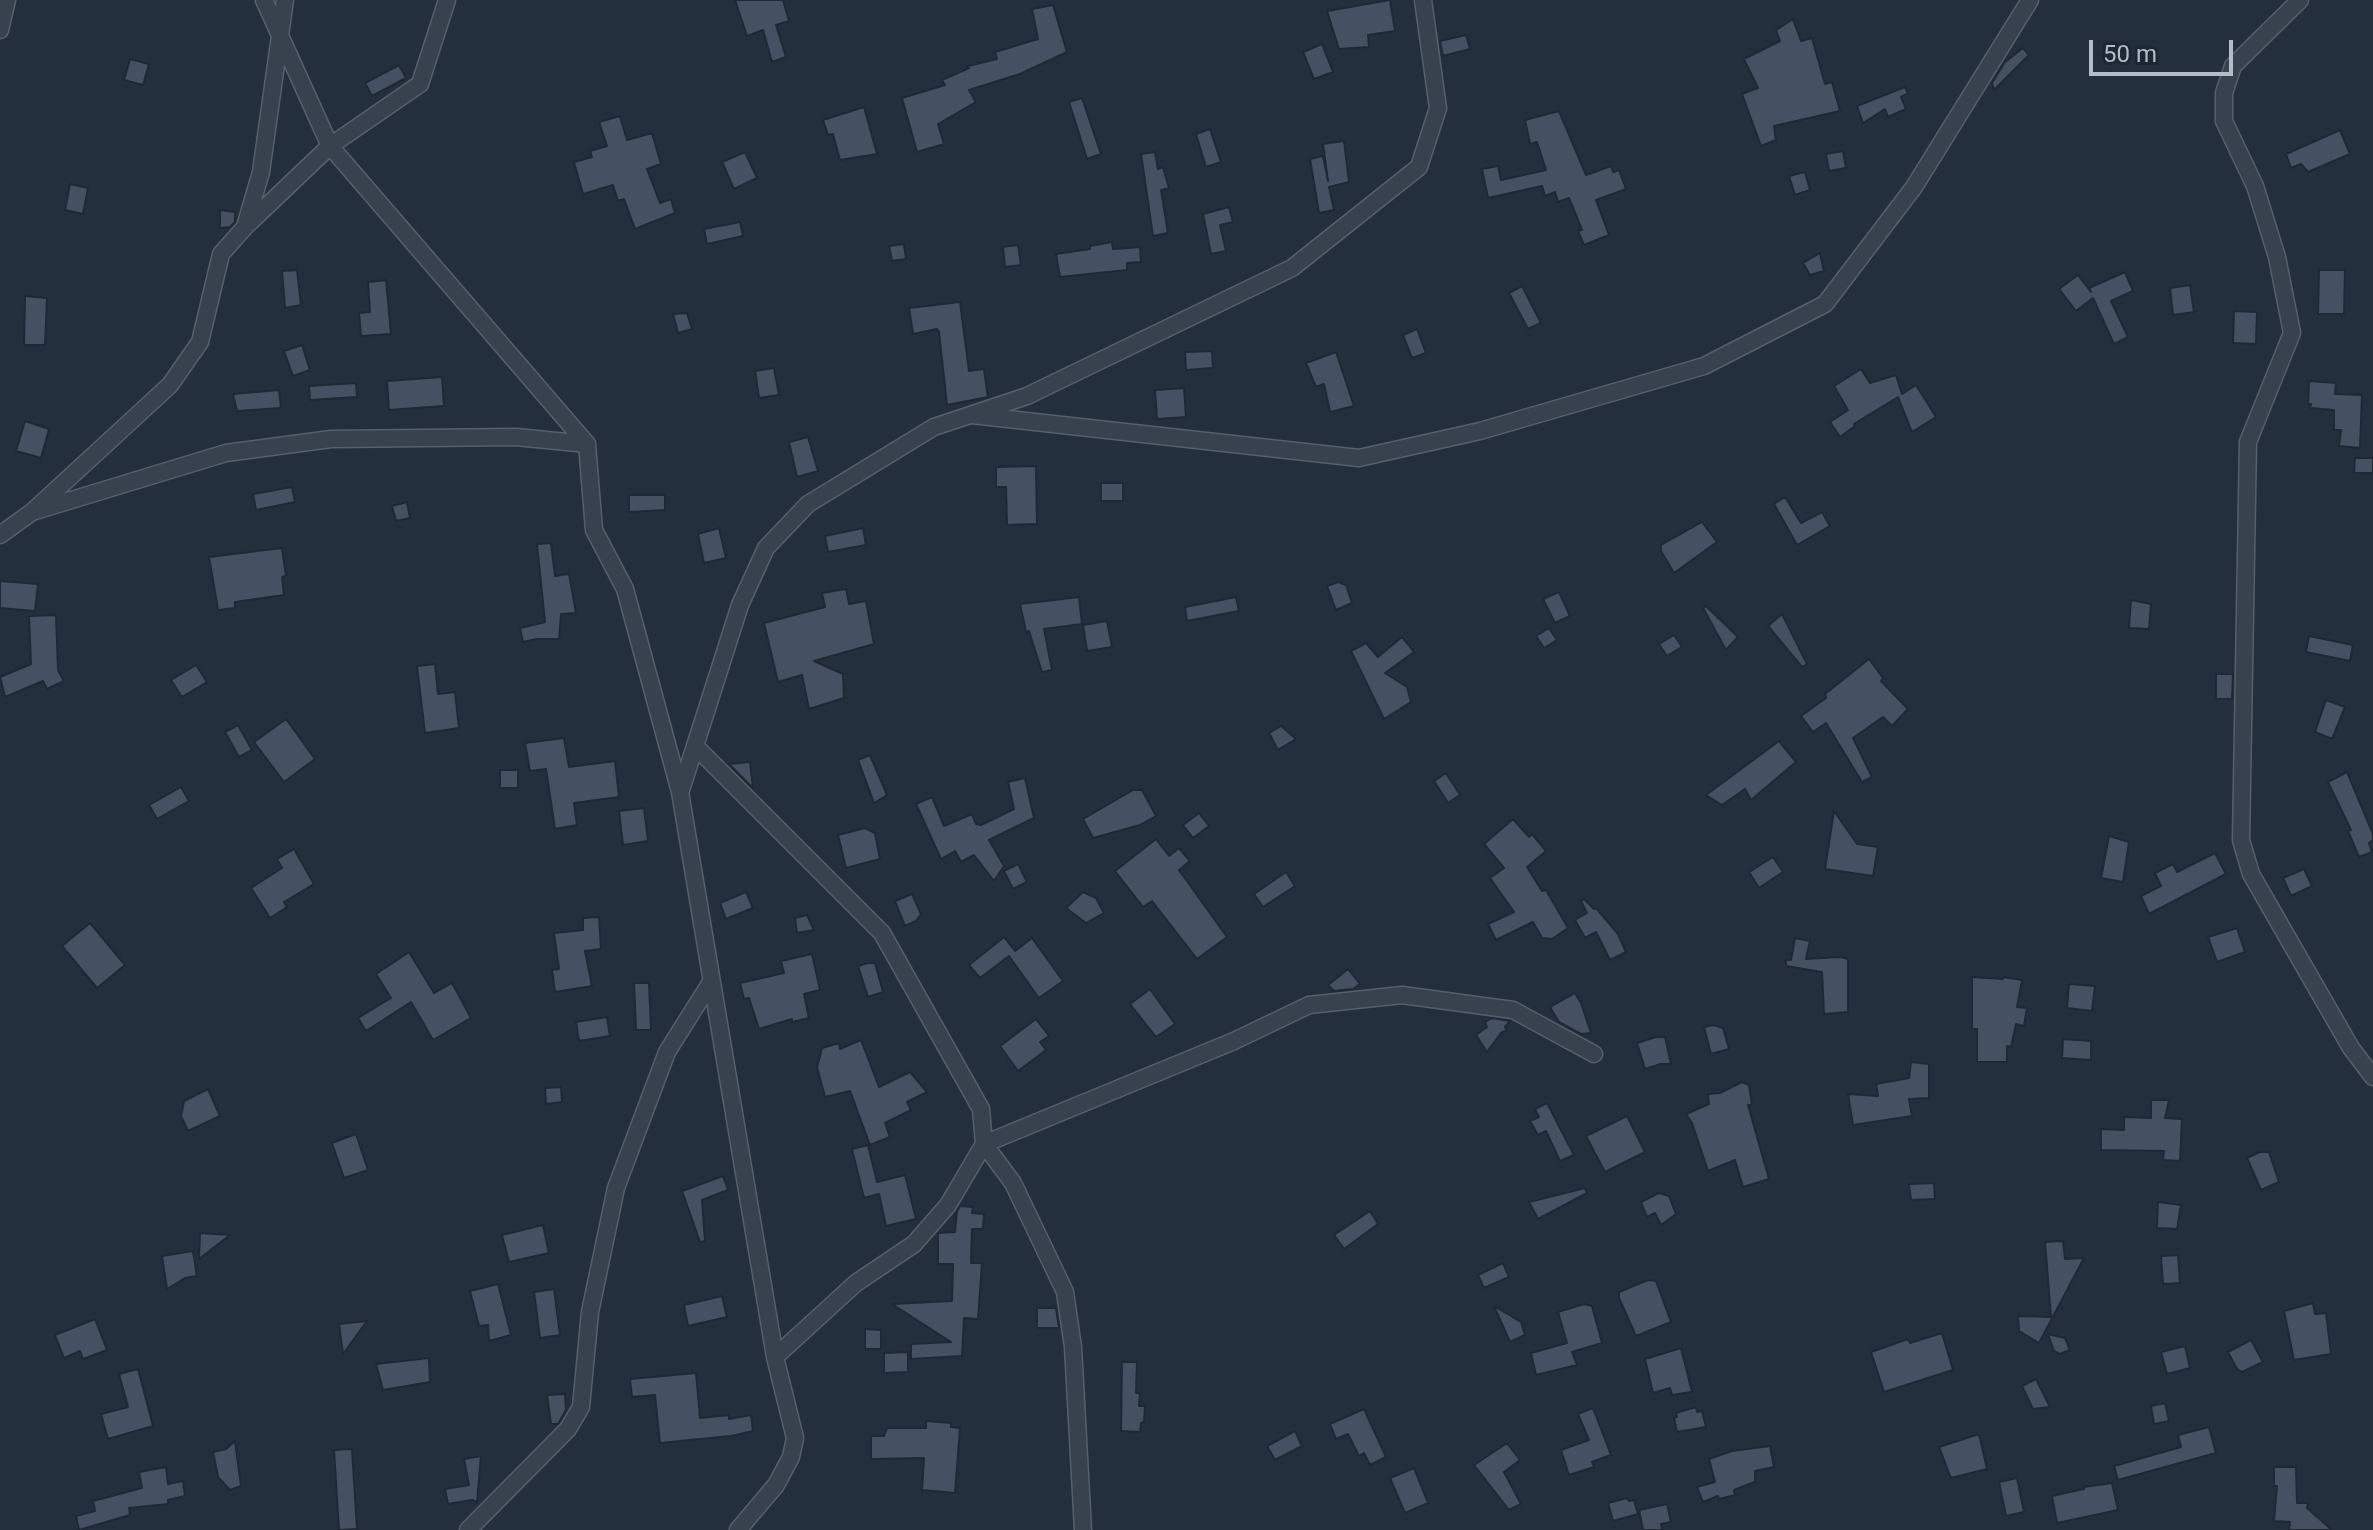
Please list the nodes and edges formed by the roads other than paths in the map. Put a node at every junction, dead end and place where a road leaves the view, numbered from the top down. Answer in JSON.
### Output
{"nodes":[{"id":1,"x":7,"y":0,"type":"edge"},
{"id":2,"x":264,"y":0,"type":"edge"},
{"id":3,"x":285,"y":0,"type":"edge"},
{"id":4,"x":447,"y":0,"type":"edge"},
{"id":5,"x":1423,"y":0,"type":"edge"},
{"id":6,"x":2030,"y":0,"type":"edge"},
{"id":7,"x":2300,"y":0,"type":"edge"},
{"id":8,"x":0,"y":30,"type":"edge"},
{"id":9,"x":280,"y":39,"type":"junction"},
{"id":10,"x":330,"y":146,"type":"junction"},
{"id":11,"x":245,"y":227,"type":"junction"},
{"id":12,"x":972,"y":415,"type":"junction"},
{"id":13,"x":587,"y":444,"type":"junction"},
{"id":14,"x":32,"y":512,"type":"junction"},
{"id":15,"x":0,"y":535,"type":"edge"},
{"id":16,"x":695,"y":746,"type":"junction"},
{"id":17,"x":680,"y":792,"type":"junction"},
{"id":18,"x":711,"y":982,"type":"junction"},
{"id":19,"x":1594,"y":1054,"type":"dead end"},
{"id":20,"x":2373,"y":1077,"type":"edge"},
{"id":21,"x":984,"y":1144,"type":"junction"},
{"id":22,"x":775,"y":1357,"type":"junction"},
{"id":23,"x":468,"y":1530,"type":"edge"},
{"id":24,"x":738,"y":1530,"type":"edge"},
{"id":25,"x":1083,"y":1530,"type":"edge"}],
"edges":[{"from":1,"to":8,"type":"street"},
{"from":2,"to":9,"type":"street"},
{"from":3,"to":9,"type":"street"},
{"from":4,"to":10,"type":"street"},
{"from":5,"to":12,"type":"street"},
{"from":6,"to":12,"type":"street"},
{"from":7,"to":20,"type":"street"},
{"from":9,"to":10,"type":"street"},
{"from":9,"to":11,"type":"street"},
{"from":10,"to":11,"type":"street"},
{"from":10,"to":13,"type":"street"},
{"from":11,"to":14,"type":"street"},
{"from":12,"to":16,"type":"street"},
{"from":13,"to":14,"type":"street"},
{"from":13,"to":17,"type":"street"},
{"from":14,"to":15,"type":"street"},
{"from":16,"to":17,"type":"street"},
{"from":16,"to":21,"type":"street"},
{"from":17,"to":18,"type":"street"},
{"from":18,"to":22,"type":"street"},
{"from":18,"to":23,"type":"street"},
{"from":19,"to":21,"type":"street"},
{"from":21,"to":22,"type":"street"},
{"from":21,"to":25,"type":"street"},
{"from":22,"to":24,"type":"street"}]}
